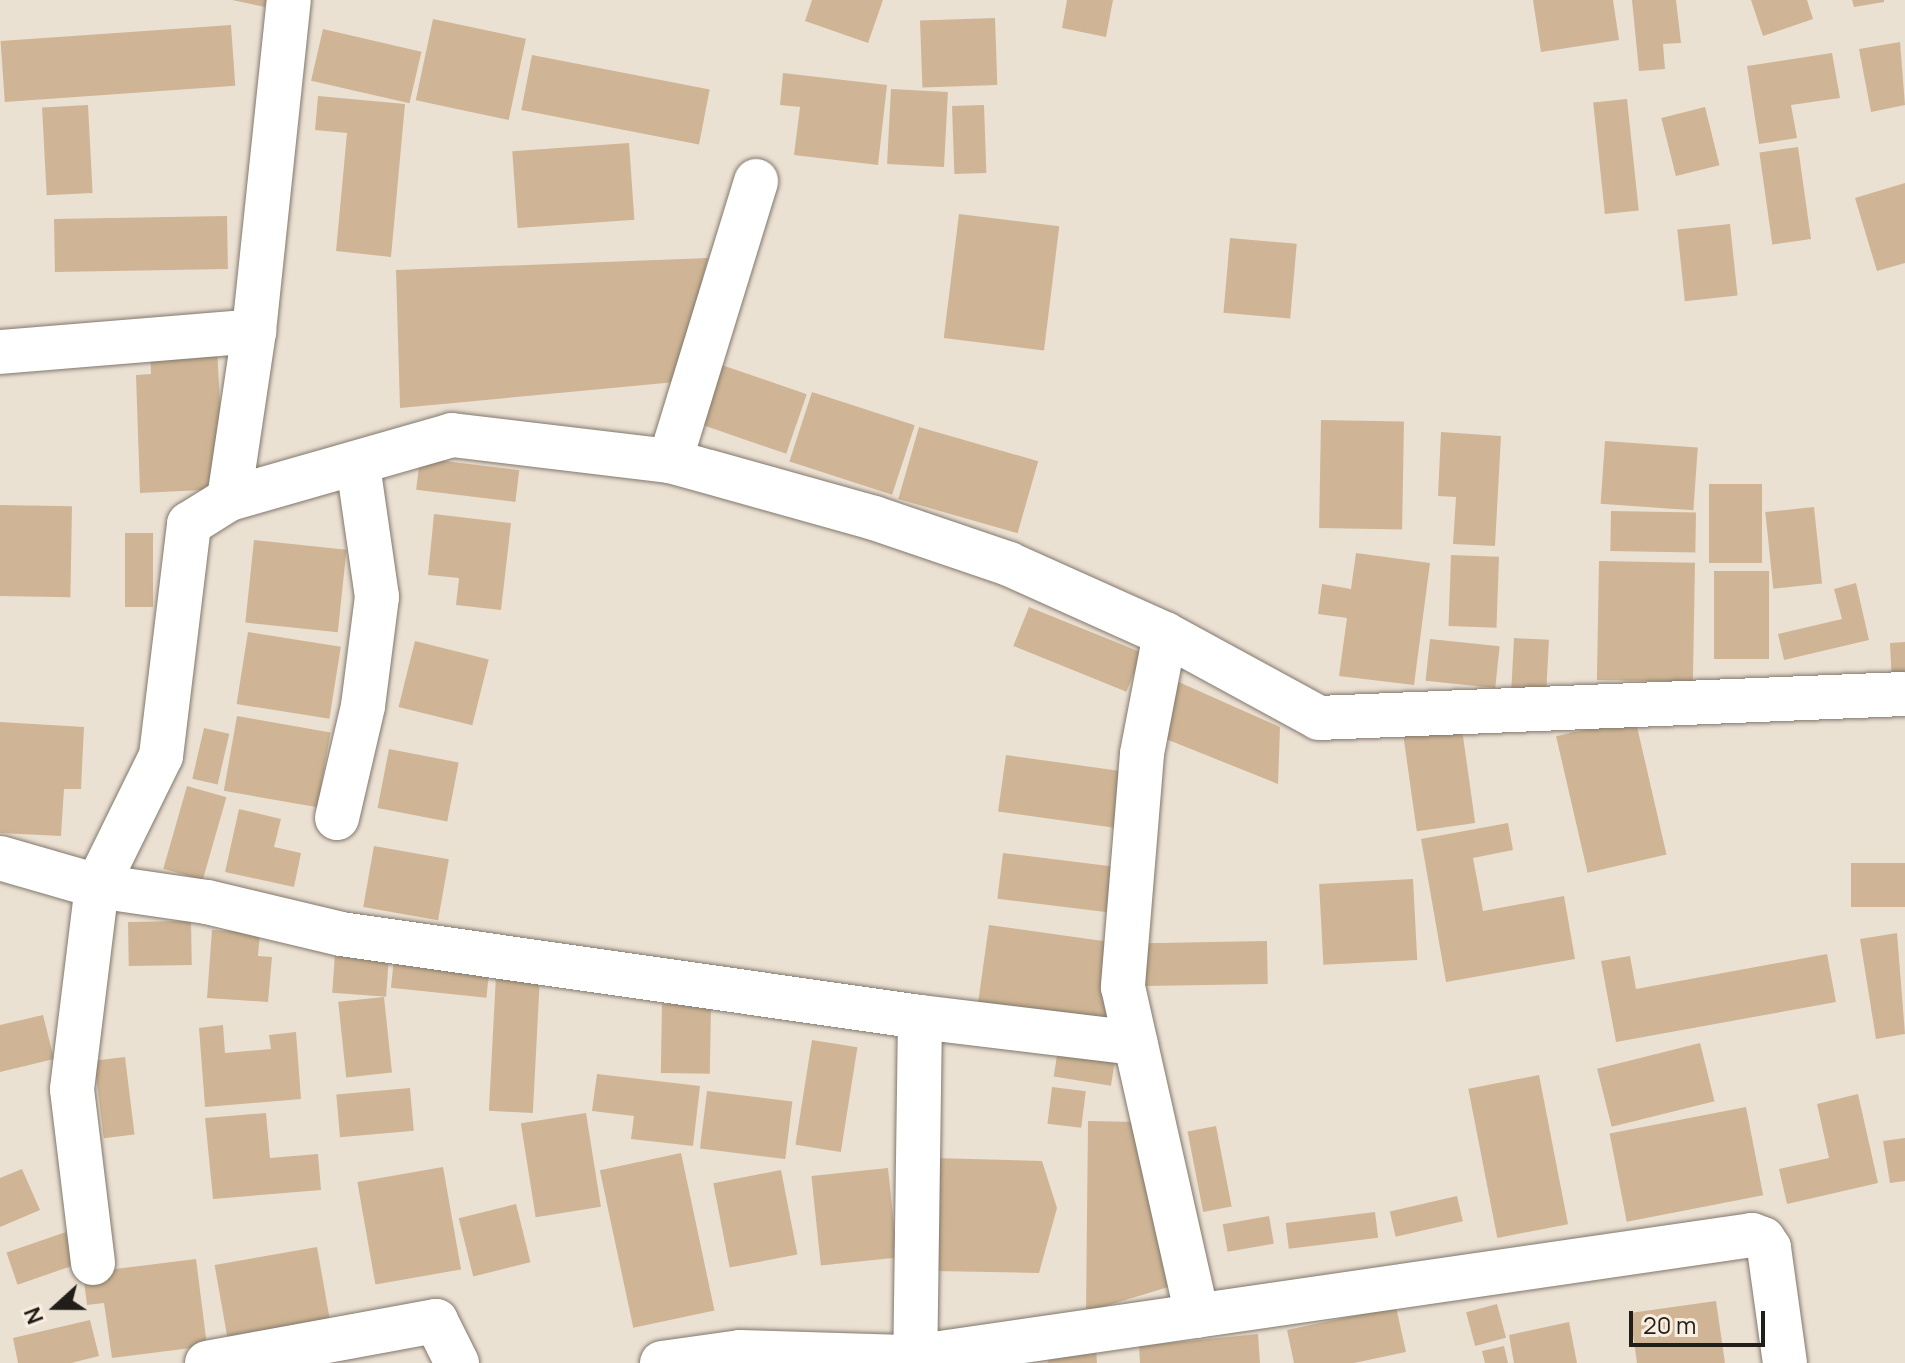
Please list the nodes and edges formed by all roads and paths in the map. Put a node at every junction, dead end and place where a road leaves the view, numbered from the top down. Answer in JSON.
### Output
{"nodes":[{"id":1,"x":289,"y":0,"type":"edge"},
{"id":2,"x":756,"y":181,"type":"dead end"},
{"id":3,"x":254,"y":331,"type":"junction"},
{"id":4,"x":0,"y":352,"type":"edge"},
{"id":5,"x":670,"y":461,"type":"junction"},
{"id":6,"x":358,"y":465,"type":"junction"},
{"id":7,"x":229,"y":499,"type":"junction"},
{"id":8,"x":1165,"y":634,"type":"junction"},
{"id":9,"x":1905,"y":694,"type":"edge"},
{"id":10,"x":337,"y":818,"type":"dead end"},
{"id":11,"x":0,"y":858,"type":"edge"},
{"id":12,"x":97,"y":886,"type":"junction"},
{"id":13,"x":920,"y":1017,"type":"junction"},
{"id":14,"x":1135,"y":1043,"type":"junction"},
{"id":15,"x":93,"y":1263,"type":"dead end"},
{"id":16,"x":1197,"y":1316,"type":"junction"},
{"id":17,"x":914,"y":1360,"type":"edge"},
{"id":18,"x":207,"y":1363,"type":"edge"},
{"id":19,"x":457,"y":1363,"type":"edge"},
{"id":20,"x":662,"y":1363,"type":"edge"},
{"id":21,"x":1785,"y":1363,"type":"edge"}],
"edges":[{"from":1,"to":3,"type":"street"},
{"from":2,"to":5,"type":"street"},
{"from":3,"to":4,"type":"street"},
{"from":3,"to":7,"type":"street"},
{"from":5,"to":6,"type":"street"},
{"from":5,"to":8,"type":"street"},
{"from":6,"to":7,"type":"street"},
{"from":6,"to":10,"type":"street"},
{"from":7,"to":12,"type":"street"},
{"from":8,"to":9,"type":"street"},
{"from":8,"to":14,"type":"street"},
{"from":11,"to":12,"type":"street"},
{"from":12,"to":13,"type":"street"},
{"from":12,"to":15,"type":"street"},
{"from":13,"to":14,"type":"street"},
{"from":13,"to":17,"type":"street"},
{"from":14,"to":16,"type":"street"},
{"from":16,"to":17,"type":"street"},
{"from":16,"to":21,"type":"street"},
{"from":17,"to":20,"type":"street"},
{"from":18,"to":19,"type":"street"}]}
